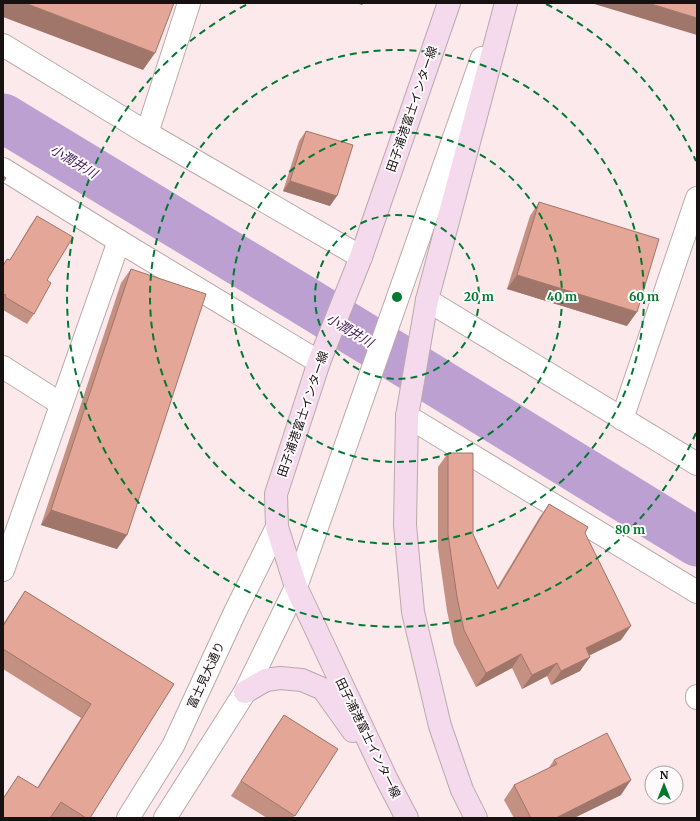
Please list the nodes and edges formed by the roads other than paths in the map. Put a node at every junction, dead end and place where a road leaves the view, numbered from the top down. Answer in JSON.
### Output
{"nodes":[{"id":1,"x":189,"y":3,"type":"edge"},
{"id":2,"x":449,"y":3,"type":"edge"},
{"id":3,"x":502,"y":3,"type":"edge"},
{"id":4,"x":506,"y":3,"type":"edge"},
{"id":5,"x":3,"y":45,"type":"edge"},
{"id":6,"x":147,"y":132,"type":"junction"},
{"id":7,"x":3,"y":169,"type":"edge"},
{"id":8,"x":695,"y":212,"type":"edge"},
{"id":9,"x":119,"y":241,"type":"junction"},
{"id":10,"x":361,"y":257,"type":"junction"},
{"id":11,"x":427,"y":300,"type":"junction"},
{"id":12,"x":319,"y":362,"type":"junction"},
{"id":13,"x":3,"y":366,"type":"edge"},
{"id":14,"x":61,"y":404,"type":"junction"},
{"id":15,"x":407,"y":416,"type":"junction"},
{"id":16,"x":622,"y":419,"type":"junction"},
{"id":17,"x":697,"y":464,"type":"edge"},
{"id":18,"x":277,"y":527,"type":"junction"},
{"id":19,"x":3,"y":570,"type":"edge"},
{"id":20,"x":296,"y":588,"type":"junction"},
{"id":21,"x":697,"y":592,"type":"edge"},
{"id":22,"x":245,"y":692,"type":"junction"},
{"id":23,"x":387,"y":780,"type":"junction"},
{"id":24,"x":128,"y":818,"type":"edge"},
{"id":25,"x":165,"y":818,"type":"edge"},
{"id":26,"x":406,"y":818,"type":"edge"},
{"id":27,"x":476,"y":818,"type":"edge"}],
"edges":[{"from":1,"to":6,"type":"street"},
{"from":2,"to":10,"type":"main road","name":"田子浦港富士インター線"},
{"from":3,"to":20,"type":"street"},
{"from":4,"to":11,"type":"main road"},
{"from":5,"to":6,"type":"street"},
{"from":6,"to":10,"type":"street"},
{"from":7,"to":9,"type":"street"},
{"from":8,"to":16,"type":"street"},
{"from":9,"to":12,"type":"street"},
{"from":9,"to":14,"type":"street"},
{"from":10,"to":12,"type":"main road","name":"田子浦港富士インター線"},
{"from":11,"to":15,"type":"main road"},
{"from":11,"to":16,"type":"street"},
{"from":12,"to":18,"type":"main road","name":"田子浦港富士インター線"},
{"from":13,"to":14,"type":"street"},
{"from":14,"to":19,"type":"street"},
{"from":15,"to":21,"type":"street"},
{"from":15,"to":27,"type":"main road"},
{"from":16,"to":17,"type":"street"},
{"from":18,"to":20,"type":"main road","name":"田子浦港富士インター線"},
{"from":18,"to":24,"type":"street","name":"富士見大通り"},
{"from":20,"to":22,"type":"street"},
{"from":20,"to":23,"type":"main road","name":"田子浦港富士インター線"},
{"from":22,"to":23,"type":"main road"},
{"from":22,"to":25,"type":"street"},
{"from":23,"to":26,"type":"main road","name":"田子浦港富士インター線"}]}
